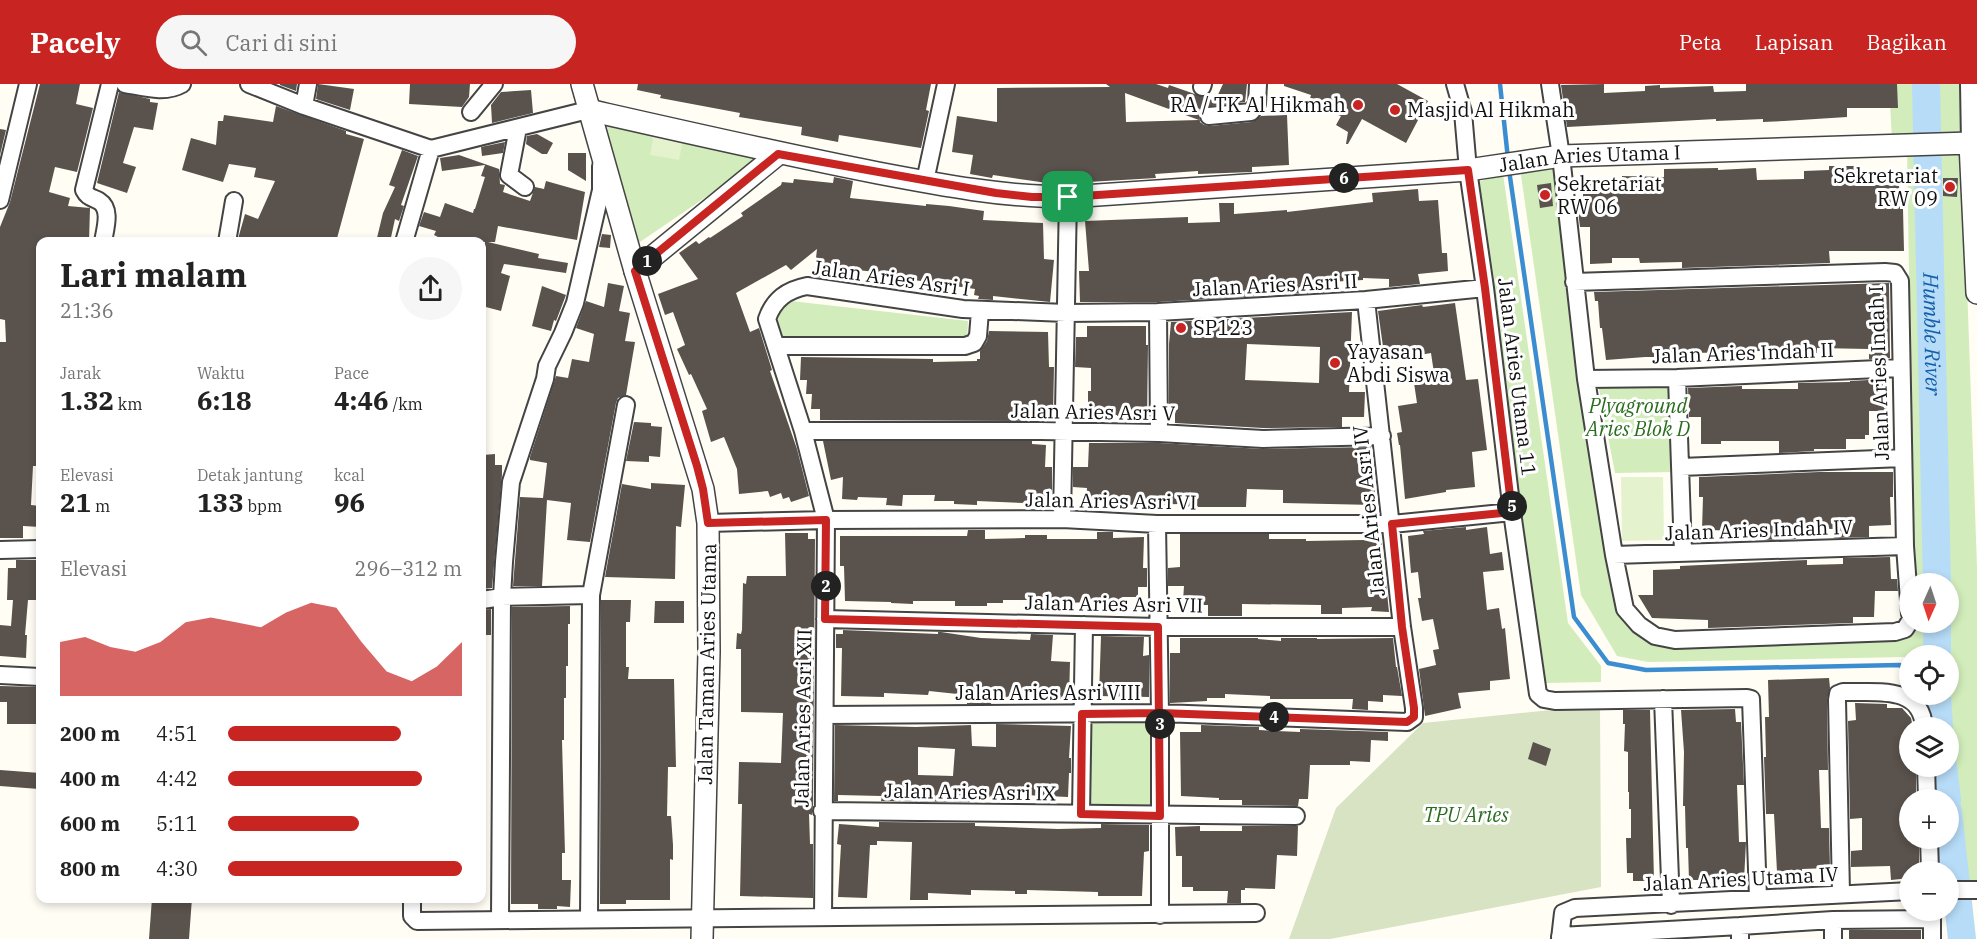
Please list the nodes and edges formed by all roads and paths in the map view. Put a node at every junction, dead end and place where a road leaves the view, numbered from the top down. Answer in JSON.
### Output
{"nodes":[{"id":1,"x":28,"y":84,"type":"edge"},
{"id":2,"x":110,"y":84,"type":"edge"},
{"id":3,"x":125,"y":84,"type":"edge"},
{"id":4,"x":182,"y":84,"type":"edge"},
{"id":5,"x":308,"y":84,"type":"edge"},
{"id":6,"x":494,"y":84,"type":"edge"},
{"id":7,"x":582,"y":84,"type":"edge"},
{"id":8,"x":946,"y":84,"type":"edge"},
{"id":9,"x":1257,"y":84,"type":"edge"},
{"id":10,"x":1455,"y":84,"type":"edge"},
{"id":11,"x":1550,"y":84,"type":"edge"},
{"id":12,"x":1969,"y":84,"type":"edge"},
{"id":13,"x":254,"y":85,"type":"edge"},
{"id":14,"x":164,"y":86,"type":"edge"},
{"id":15,"x":304,"y":106,"type":"junction"},
{"id":16,"x":588,"y":110,"type":"junction"},
{"id":17,"x":471,"y":112,"type":"dead end"},
{"id":18,"x":1209,"y":116,"type":"dead end"},
{"id":19,"x":518,"y":128,"type":"junction"},
{"id":20,"x":1966,"y":143,"type":"edge"},
{"id":21,"x":431,"y":149,"type":"junction"},
{"id":22,"x":778,"y":154,"type":"junction"},
{"id":23,"x":602,"y":156,"type":"junction"},
{"id":24,"x":1561,"y":156,"type":"junction"},
{"id":25,"x":1468,"y":170,"type":"junction"},
{"id":26,"x":925,"y":182,"type":"junction"},
{"id":27,"x":525,"y":187,"type":"dead end"},
{"id":28,"x":1,"y":194,"type":"edge"},
{"id":29,"x":1068,"y":197,"type":"junction"},
{"id":30,"x":234,"y":201,"type":"dead end"},
{"id":31,"x":103,"y":237,"type":"edge"},
{"id":32,"x":231,"y":237,"type":"edge"},
{"id":33,"x":405,"y":237,"type":"edge"},
{"id":34,"x":1977,"y":261,"type":"edge"},
{"id":35,"x":635,"y":271,"type":"junction"},
{"id":36,"x":1574,"y":282,"type":"junction"},
{"id":37,"x":1485,"y":288,"type":"junction"},
{"id":38,"x":1977,"y":292,"type":"edge"},
{"id":39,"x":1366,"y":300,"type":"junction"},
{"id":40,"x":980,"y":311,"type":"junction"},
{"id":41,"x":1158,"y":312,"type":"junction"},
{"id":42,"x":1066,"y":313,"type":"junction"},
{"id":43,"x":776,"y":346,"type":"junction"},
{"id":44,"x":1901,"y":368,"type":"junction"},
{"id":45,"x":1586,"y":378,"type":"junction"},
{"id":46,"x":1677,"y":378,"type":"junction"},
{"id":47,"x":626,"y":405,"type":"dead end"},
{"id":48,"x":803,"y":431,"type":"junction"},
{"id":49,"x":1065,"y":432,"type":"junction"},
{"id":50,"x":1159,"y":433,"type":"junction"},
{"id":51,"x":1382,"y":436,"type":"junction"},
{"id":52,"x":1903,"y":458,"type":"junction"},
{"id":53,"x":1681,"y":467,"type":"junction"},
{"id":54,"x":1512,"y":512,"type":"junction"},
{"id":55,"x":1062,"y":519,"type":"junction"},
{"id":56,"x":826,"y":520,"type":"junction"},
{"id":57,"x":708,"y":523,"type":"junction"},
{"id":58,"x":1157,"y":524,"type":"junction"},
{"id":59,"x":1392,"y":524,"type":"junction"},
{"id":60,"x":1905,"y":546,"type":"junction"},
{"id":61,"x":36,"y":549,"type":"edge"},
{"id":62,"x":0,"y":550,"type":"edge"},
{"id":63,"x":1683,"y":553,"type":"junction"},
{"id":64,"x":1614,"y":555,"type":"junction"},
{"id":65,"x":1906,"y":573,"type":"edge"},
{"id":66,"x":591,"y":595,"type":"junction"},
{"id":67,"x":502,"y":597,"type":"junction"},
{"id":68,"x":486,"y":599,"type":"edge"},
{"id":69,"x":825,"y":619,"type":"junction"},
{"id":70,"x":1084,"y":625,"type":"junction"},
{"id":71,"x":1158,"y":627,"type":"junction"},
{"id":72,"x":1402,"y":627,"type":"junction"},
{"id":73,"x":1899,"y":629,"type":"edge"},
{"id":74,"x":0,"y":675,"type":"edge"},
{"id":75,"x":36,"y":676,"type":"edge"},
{"id":76,"x":1663,"y":699,"type":"junction"},
{"id":77,"x":1160,"y":713,"type":"junction"},
{"id":78,"x":1082,"y":714,"type":"junction"},
{"id":79,"x":825,"y":715,"type":"junction"},
{"id":80,"x":1414,"y":717,"type":"joint"},
{"id":81,"x":1922,"y":717,"type":"edge"},
{"id":82,"x":822,"y":812,"type":"junction"},
{"id":83,"x":1081,"y":814,"type":"junction"},
{"id":84,"x":1160,"y":816,"type":"junction"},
{"id":85,"x":1296,"y":816,"type":"dead end"},
{"id":86,"x":1959,"y":890,"type":"edge"},
{"id":87,"x":1977,"y":890,"type":"edge"},
{"id":88,"x":1899,"y":891,"type":"edge"},
{"id":89,"x":1841,"y":893,"type":"junction"},
{"id":90,"x":1758,"y":898,"type":"junction"},
{"id":91,"x":412,"y":903,"type":"edge"},
{"id":92,"x":1671,"y":905,"type":"junction"},
{"id":93,"x":1256,"y":913,"type":"dead end"},
{"id":94,"x":1160,"y":915,"type":"junction"},
{"id":95,"x":823,"y":917,"type":"junction"},
{"id":96,"x":1899,"y":917,"type":"edge"},
{"id":97,"x":589,"y":919,"type":"junction"},
{"id":98,"x":500,"y":920,"type":"junction"},
{"id":99,"x":1833,"y":920,"type":"junction"},
{"id":100,"x":1932,"y":921,"type":"edge"},
{"id":101,"x":702,"y":928,"type":"edge"},
{"id":102,"x":1740,"y":932,"type":"edge"},
{"id":103,"x":1560,"y":937,"type":"edge"},
{"id":104,"x":1583,"y":937,"type":"edge"},
{"id":105,"x":1833,"y":939,"type":"edge"},
{"id":106,"x":1932,"y":939,"type":"edge"}],
"edges":[{"from":1,"to":28,"type":"street"},
{"from":2,"to":31,"type":"street"},
{"from":3,"to":14,"type":"street"},
{"from":4,"to":14,"type":"street"},
{"from":5,"to":15,"type":"street"},
{"from":6,"to":17,"type":"street"},
{"from":7,"to":16,"type":"street","name":"Jalan Taman Aries Utama"},
{"from":8,"to":26,"type":"street"},
{"from":9,"to":18,"type":"street"},
{"from":10,"to":25,"type":"street","name":"Jalan Aries Utama 11"},
{"from":11,"to":24,"type":"street"},
{"from":12,"to":20,"type":"street"},
{"from":13,"to":15,"type":"street"},
{"from":15,"to":21,"type":"street"},
{"from":16,"to":19,"type":"street"},
{"from":16,"to":22,"type":"street","name":"Jalan Aries Utama I"},
{"from":16,"to":23,"type":"street","name":"Jalan Taman Aries Utama"},
{"from":19,"to":21,"type":"street"},
{"from":19,"to":27,"type":"street"},
{"from":20,"to":24,"type":"street","name":"Jalan Aries Utama I"},
{"from":20,"to":34,"type":"street"},
{"from":21,"to":33,"type":"street"},
{"from":22,"to":26,"type":"street","name":"Jalan Aries Utama I"},
{"from":22,"to":35,"type":"street"},
{"from":23,"to":35,"type":"street","name":"Jalan Taman Aries Utama"},
{"from":23,"to":67,"type":"street"},
{"from":24,"to":25,"type":"street","name":"Jalan Aries Utama I"},
{"from":24,"to":36,"type":"street"},
{"from":25,"to":29,"type":"street","name":"Jalan Aries Utama I"},
{"from":25,"to":37,"type":"street","name":"Jalan Aries Utama 11"},
{"from":26,"to":29,"type":"street","name":"Jalan Aries Utama I"},
{"from":29,"to":42,"type":"street"},
{"from":30,"to":32,"type":"street"},
{"from":34,"to":38,"type":"street"},
{"from":35,"to":57,"type":"street","name":"Jalan Taman Aries Utama"},
{"from":36,"to":44,"type":"street","name":"Jalan Aries Indah I"},
{"from":36,"to":45,"type":"street"},
{"from":37,"to":39,"type":"street","name":"Jalan Aries Asri II"},
{"from":37,"to":54,"type":"street","name":"Jalan Aries Utama 11"},
{"from":39,"to":41,"type":"street","name":"Jalan Aries Asri II"},
{"from":39,"to":51,"type":"street","name":"Jalan Aries Asri IV"},
{"from":40,"to":42,"type":"street","name":"Jalan Aries Asri I"},
{"from":40,"to":43,"type":"street","name":"Jalan Aries Asri I"},
{"from":40,"to":43,"type":"street","name":"Jalan Aries Asri I"},
{"from":41,"to":42,"type":"street","name":"Jalan Aries Asri II"},
{"from":41,"to":50,"type":"street"},
{"from":42,"to":49,"type":"street"},
{"from":43,"to":48,"type":"street","name":"Jalan Aries Asri I"},
{"from":44,"to":46,"type":"street","name":"Jalan Aries Indah II"},
{"from":44,"to":52,"type":"street","name":"Jalan Aries Indah I"},
{"from":45,"to":46,"type":"street","name":"Jalan Aries Indah II"},
{"from":45,"to":64,"type":"street"},
{"from":46,"to":53,"type":"street"},
{"from":47,"to":66,"type":"street"},
{"from":48,"to":49,"type":"street","name":"Jalan Aries Asri V"},
{"from":48,"to":56,"type":"street","name":"Jalan Aries Asri I"},
{"from":49,"to":50,"type":"street","name":"Jalan Aries Asri V"},
{"from":49,"to":55,"type":"street"},
{"from":50,"to":51,"type":"street","name":"Jalan Aries Asri V"},
{"from":51,"to":59,"type":"street","name":"Jalan Aries Asri IV"},
{"from":52,"to":53,"type":"street"},
{"from":52,"to":60,"type":"street","name":"Jalan Aries Indah I"},
{"from":53,"to":63,"type":"street"},
{"from":54,"to":59,"type":"street","name":"Jalan Aries Asri VI"},
{"from":54,"to":76,"type":"street","name":"Jalan Aries Utama 11"},
{"from":55,"to":56,"type":"street","name":"Jalan Aries Asri VI"},
{"from":55,"to":58,"type":"street","name":"Jalan Aries Asri VI"},
{"from":56,"to":57,"type":"street","name":"Jalan Aries Asri VI"},
{"from":56,"to":69,"type":"street","name":"Jalan Aries Asri XII"},
{"from":57,"to":101,"type":"street","name":"Jalan Taman Aries Utama"},
{"from":58,"to":59,"type":"street","name":"Jalan Aries Asri VI"},
{"from":58,"to":71,"type":"street"},
{"from":59,"to":72,"type":"street","name":"Jalan Aries Asri IV"},
{"from":60,"to":63,"type":"street","name":"Jalan Aries Indah IV"},
{"from":60,"to":65,"type":"street","name":"Jalan Aries Indah I"},
{"from":61,"to":62,"type":"street"},
{"from":63,"to":64,"type":"street","name":"Jalan Aries Indah IV"},
{"from":64,"to":73,"type":"street"},
{"from":66,"to":67,"type":"street"},
{"from":66,"to":97,"type":"street"},
{"from":67,"to":68,"type":"street"},
{"from":67,"to":98,"type":"street"},
{"from":69,"to":70,"type":"street","name":"Jalan Aries Asri VII"},
{"from":69,"to":79,"type":"street","name":"Jalan Aries Asri XII"},
{"from":70,"to":71,"type":"street","name":"Jalan Aries Asri VII"},
{"from":70,"to":78,"type":"street"},
{"from":71,"to":72,"type":"street","name":"Jalan Aries Asri VII"},
{"from":71,"to":77,"type":"street"},
{"from":72,"to":80,"type":"street","name":"Jalan Aries Asri IV"},
{"from":74,"to":75,"type":"street"},
{"from":76,"to":90,"type":"street","name":"Jalan Aries Utama 11"},
{"from":76,"to":92,"type":"street"},
{"from":77,"to":78,"type":"street","name":"Jalan Aries Asri VIII"},
{"from":77,"to":80,"type":"street","name":"Jalan Aries Asri VIII"},
{"from":77,"to":84,"type":"street"},
{"from":78,"to":79,"type":"street","name":"Jalan Aries Asri VIII"},
{"from":78,"to":83,"type":"street"},
{"from":79,"to":82,"type":"street","name":"Jalan Aries Asri XII"},
{"from":81,"to":89,"type":"street"},
{"from":82,"to":83,"type":"street","name":"Jalan Aries Asri IX"},
{"from":82,"to":95,"type":"street","name":"Jalan Aries Asri XII"},
{"from":83,"to":84,"type":"street","name":"Jalan Aries Asri IX"},
{"from":84,"to":85,"type":"street","name":"Jalan Aries Asri IX"},
{"from":84,"to":94,"type":"street"},
{"from":86,"to":87,"type":"street"},
{"from":88,"to":89,"type":"street","name":"Jalan Aries Utama IV"},
{"from":89,"to":90,"type":"street","name":"Jalan Aries Utama IV"},
{"from":90,"to":92,"type":"street","name":"Jalan Aries Utama IV"},
{"from":91,"to":98,"type":"street"},
{"from":92,"to":103,"type":"street","name":"Jalan Aries Utama IV"},
{"from":93,"to":94,"type":"street"},
{"from":94,"to":95,"type":"street"},
{"from":95,"to":101,"type":"street"},
{"from":96,"to":99,"type":"street"},
{"from":97,"to":98,"type":"street"},
{"from":97,"to":101,"type":"street"},
{"from":99,"to":102,"type":"street"},
{"from":99,"to":105,"type":"street"},
{"from":100,"to":106,"type":"street"},
{"from":102,"to":104,"type":"street"},
{"from":103,"to":104,"type":"street"}]}
